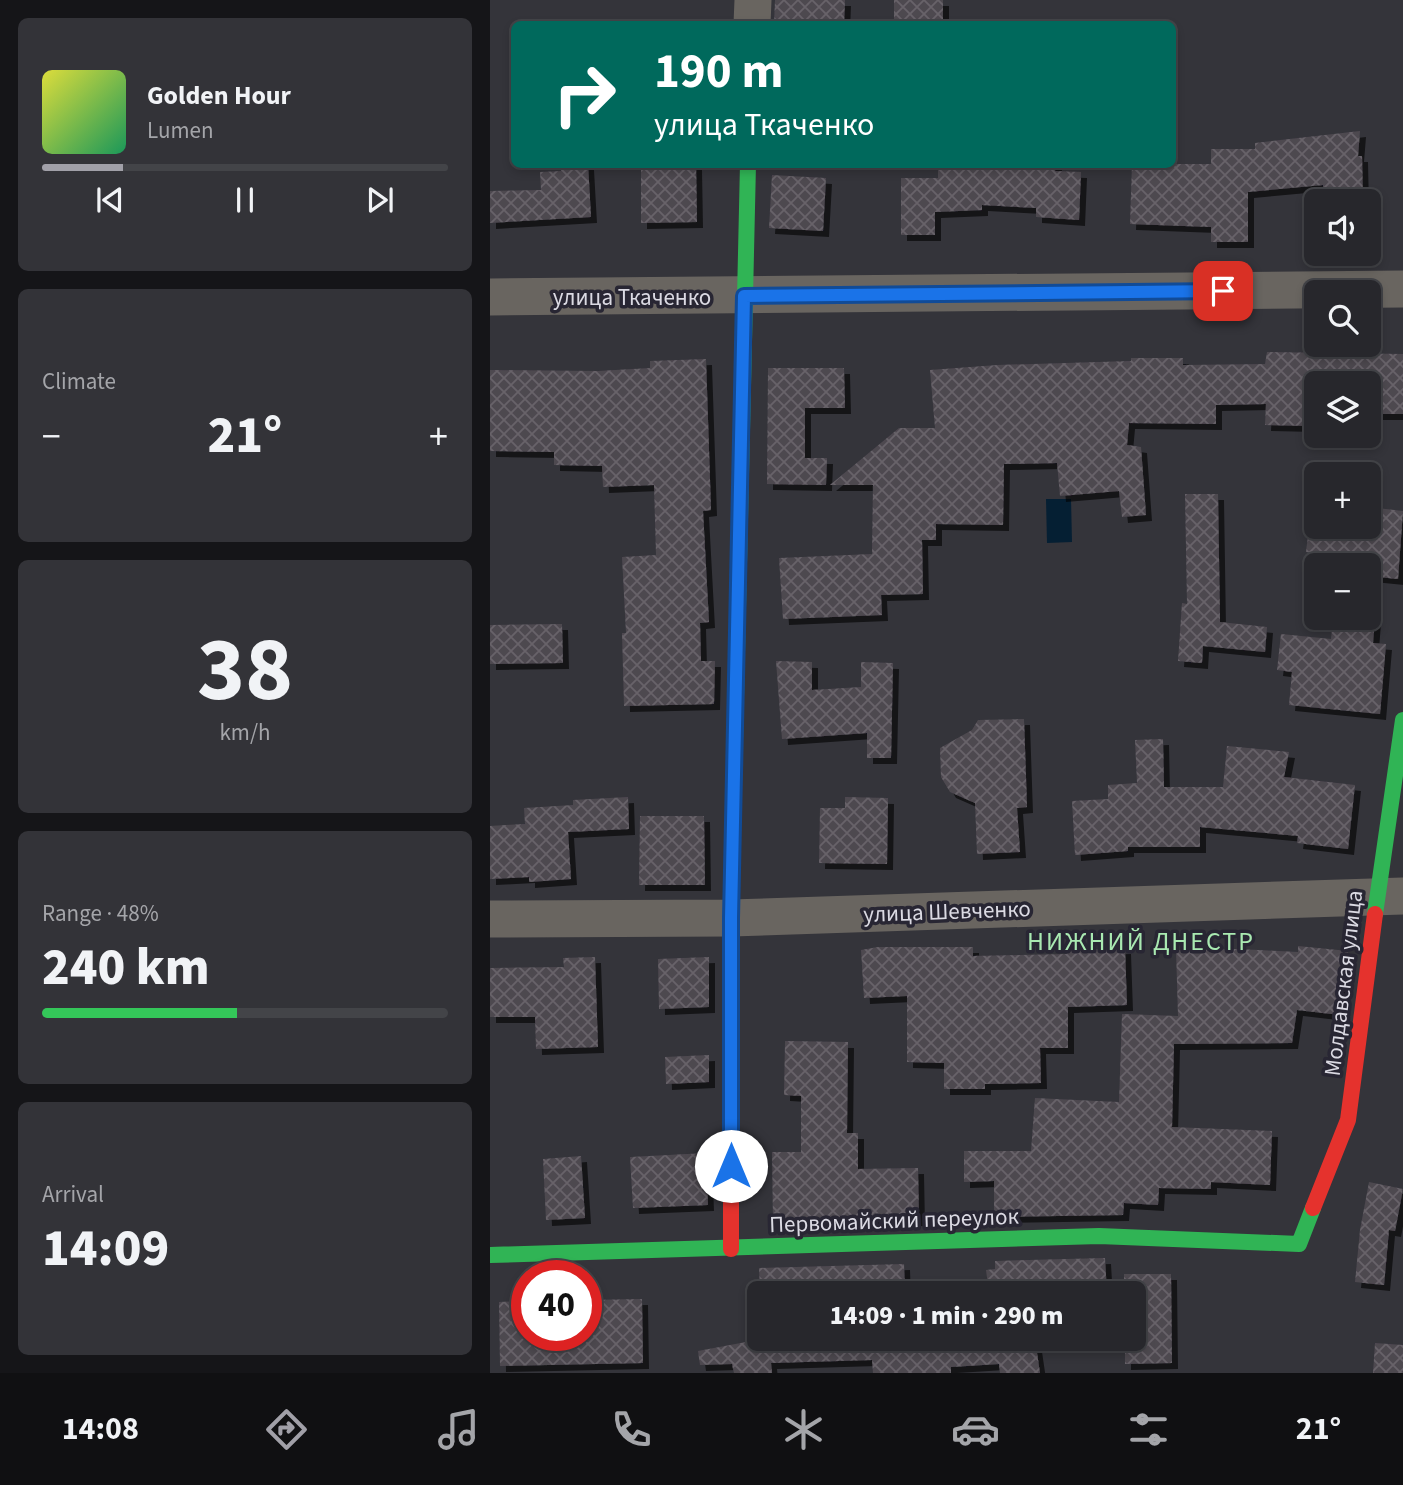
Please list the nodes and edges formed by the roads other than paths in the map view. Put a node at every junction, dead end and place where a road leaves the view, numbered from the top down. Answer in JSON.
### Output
{"nodes":[{"id":1,"x":753,"y":0,"type":"edge"},
{"id":2,"x":752,"y":21,"type":"edge"},
{"id":3,"x":748,"y":168,"type":"edge"},
{"id":4,"x":1403,"y":289,"type":"edge"},
{"id":5,"x":744,"y":296,"type":"junction"},
{"id":6,"x":490,"y":298,"type":"edge"},
{"id":7,"x":1403,"y":720,"type":"edge"},
{"id":8,"x":1390,"y":896,"type":"edge"},
{"id":9,"x":731,"y":918,"type":"junction"},
{"id":10,"x":490,"y":919,"type":"edge"},
{"id":11,"x":1299,"y":1244,"type":"joint"},
{"id":12,"x":731,"y":1249,"type":"junction"},
{"id":13,"x":490,"y":1255,"type":"edge"}],
"edges":[{"from":1,"to":2,"type":"street"},
{"from":3,"to":5,"type":"street"},
{"from":4,"to":5,"type":"street","name":"улица Ткаченко"},
{"from":5,"to":6,"type":"street","name":"улица Ткаченко"},
{"from":5,"to":9,"type":"street"},
{"from":7,"to":8,"type":"street","name":"Молдавская улица"},
{"from":8,"to":9,"type":"street","name":"улица Шевченко"},
{"from":8,"to":11,"type":"street","name":"Молдавская улица"},
{"from":9,"to":10,"type":"street","name":"улица Шевченко"},
{"from":9,"to":12,"type":"street"},
{"from":11,"to":12,"type":"street","name":"Первомайский переулок"},
{"from":12,"to":13,"type":"street","name":"Первомайский переулок"}]}
